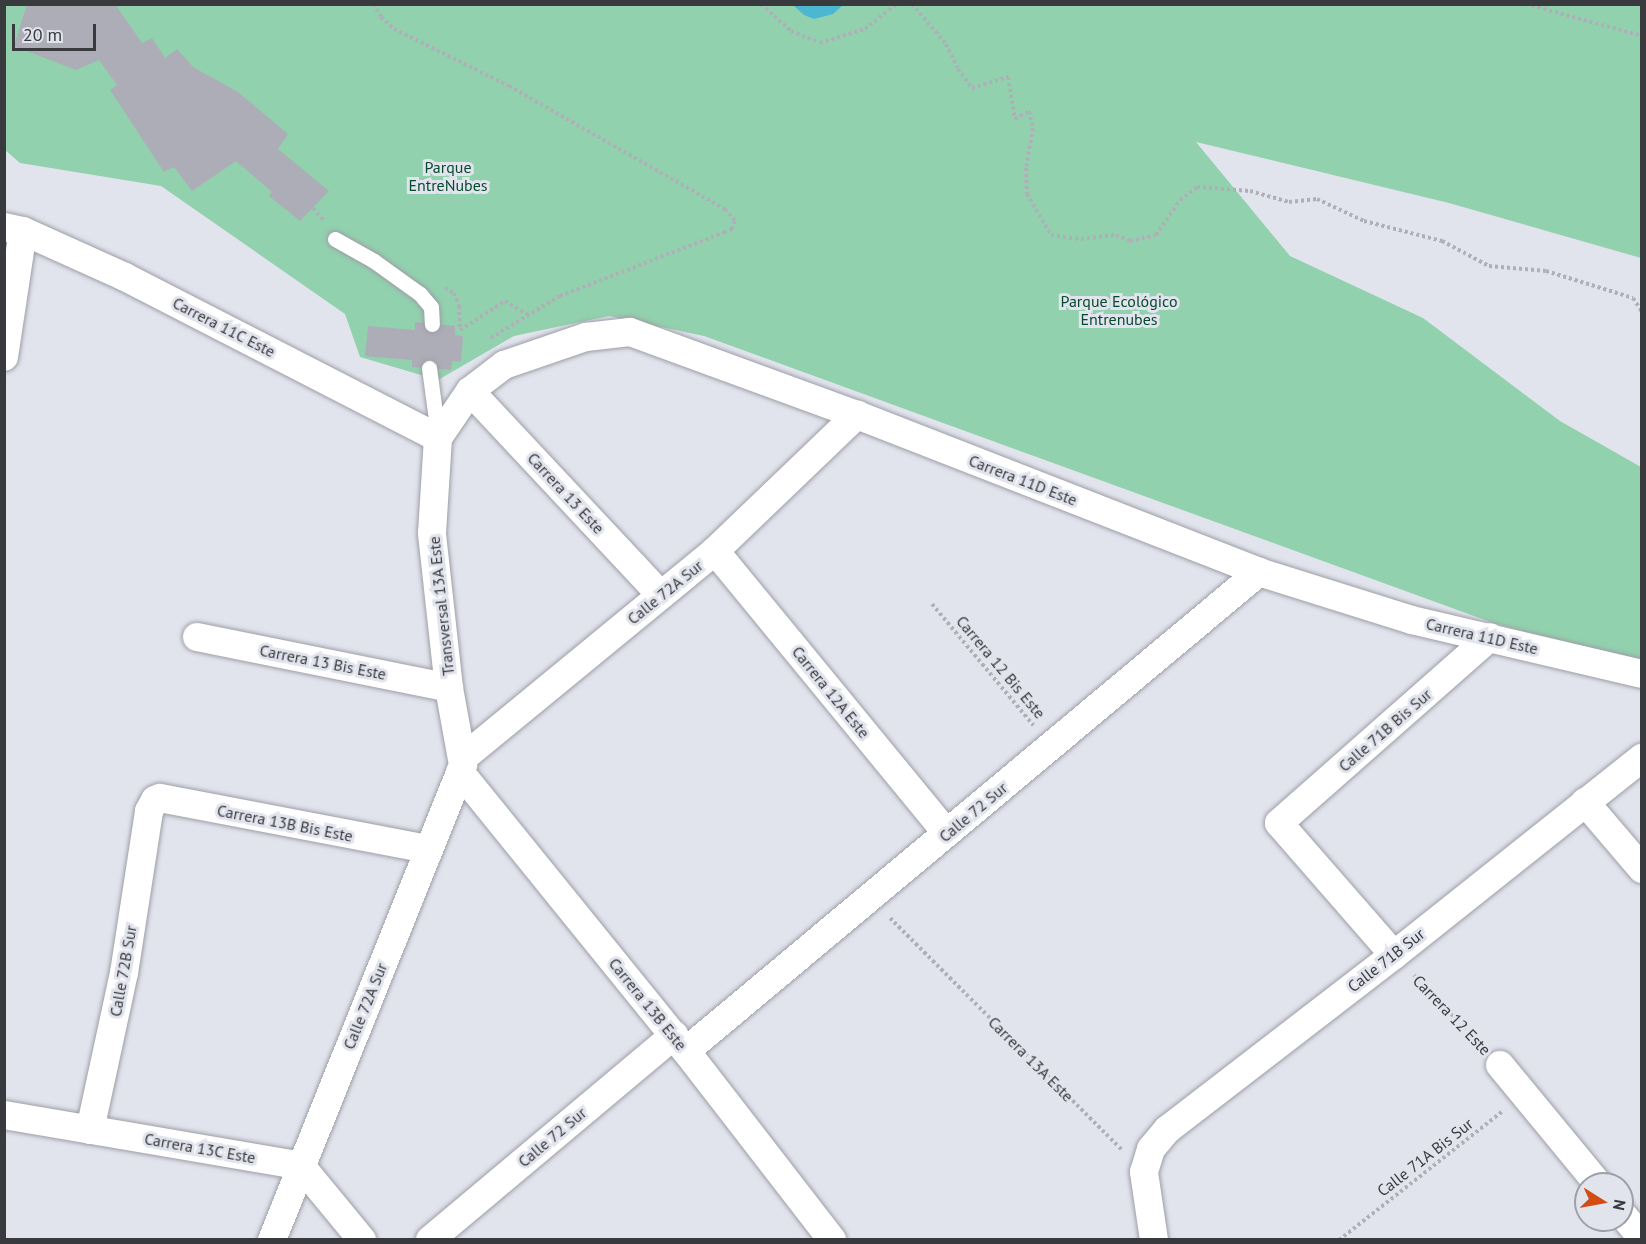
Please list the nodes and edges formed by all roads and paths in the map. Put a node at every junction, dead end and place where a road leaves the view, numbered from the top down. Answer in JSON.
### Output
{"nodes":[{"id":1,"x":373,"y":4,"type":"edge"},
{"id":2,"x":761,"y":4,"type":"edge"},
{"id":3,"x":896,"y":4,"type":"edge"},
{"id":4,"x":912,"y":4,"type":"edge"},
{"id":5,"x":1526,"y":4,"type":"edge"},
{"id":6,"x":1641,"y":36,"type":"edge"},
{"id":7,"x":14,"y":229,"type":"edge"},
{"id":8,"x":335,"y":239,"type":"dead end"},
{"id":9,"x":1641,"y":312,"type":"edge"},
{"id":10,"x":432,"y":324,"type":"dead end"},
{"id":11,"x":484,"y":344,"type":"dead end"},
{"id":12,"x":4,"y":357,"type":"edge"},
{"id":13,"x":429,"y":368,"type":"dead end"},
{"id":14,"x":470,"y":391,"type":"junction"},
{"id":15,"x":857,"y":415,"type":"junction"},
{"id":16,"x":438,"y":438,"type":"junction"},
{"id":17,"x":715,"y":551,"type":"junction"},
{"id":18,"x":1259,"y":572,"type":"junction"},
{"id":19,"x":661,"y":595,"type":"junction"},
{"id":20,"x":932,"y":604,"type":"dead end"},
{"id":21,"x":197,"y":637,"type":"dead end"},
{"id":22,"x":1490,"y":637,"type":"junction"},
{"id":23,"x":1641,"y":674,"type":"edge"},
{"id":24,"x":449,"y":688,"type":"junction"},
{"id":25,"x":1051,"y":746,"type":"junction"},
{"id":26,"x":1641,"y":758,"type":"edge"},
{"id":27,"x":462,"y":765,"type":"junction"},
{"id":28,"x":1585,"y":802,"type":"junction"},
{"id":29,"x":149,"y":811,"type":"joint"},
{"id":30,"x":947,"y":833,"type":"junction"},
{"id":31,"x":428,"y":849,"type":"junction"},
{"id":32,"x":1641,"y":869,"type":"edge"},
{"id":33,"x":870,"y":898,"type":"junction"},
{"id":34,"x":1394,"y":955,"type":"junction"},
{"id":35,"x":680,"y":1043,"type":"junction"},
{"id":36,"x":1500,"y":1065,"type":"joint"},
{"id":37,"x":1525,"y":1094,"type":"junction"},
{"id":38,"x":4,"y":1115,"type":"edge"},
{"id":39,"x":90,"y":1130,"type":"junction"},
{"id":40,"x":301,"y":1166,"type":"junction"},
{"id":41,"x":1144,"y":1172,"type":"junction"},
{"id":42,"x":1588,"y":1172,"type":"edge"},
{"id":43,"x":272,"y":1239,"type":"edge"},
{"id":44,"x":362,"y":1239,"type":"edge"},
{"id":45,"x":430,"y":1239,"type":"edge"},
{"id":46,"x":832,"y":1239,"type":"edge"},
{"id":47,"x":1154,"y":1239,"type":"edge"},
{"id":48,"x":1339,"y":1239,"type":"edge"}],
"edges":[{"from":1,"to":11,"type":"path"},
{"from":2,"to":3,"type":"path"},
{"from":4,"to":9,"type":"path"},
{"from":5,"to":6,"type":"path"},
{"from":7,"to":12,"type":"street"},
{"from":7,"to":16,"type":"street","name":"Carrera 11C Este"},
{"from":8,"to":10,"type":"lane"},
{"from":13,"to":16,"type":"lane"},
{"from":14,"to":15,"type":"street","name":"Carrera 11D Este"},
{"from":14,"to":16,"type":"street","name":"Carrera 11D Este"},
{"from":14,"to":19,"type":"street","name":"Carrera 13 Este"},
{"from":15,"to":17,"type":"street","name":"Calle 72A Sur"},
{"from":15,"to":18,"type":"street","name":"Carrera 11D Este"},
{"from":16,"to":24,"type":"street","name":"Transversal 13A Este"},
{"from":17,"to":19,"type":"street","name":"Calle 72A Sur"},
{"from":17,"to":30,"type":"street","name":"Carrera 12A Este"},
{"from":18,"to":22,"type":"street","name":"Carrera 11D Este"},
{"from":18,"to":25,"type":"street","name":"Calle 72 Sur"},
{"from":19,"to":27,"type":"street","name":"Calle 72A Sur"},
{"from":20,"to":25,"type":"path","name":"Carrera 12 Bis Este"},
{"from":21,"to":24,"type":"street","name":"Carrera 13 Bis Este"},
{"from":22,"to":23,"type":"street","name":"Carrera 11D Este"},
{"from":22,"to":34,"type":"street","name":"Calle 71B Bis Sur"},
{"from":24,"to":27,"type":"street","name":"Transversal 13A Este"},
{"from":25,"to":30,"type":"street","name":"Calle 72 Sur"},
{"from":26,"to":28,"type":"street","name":"Calle 71B Sur"},
{"from":27,"to":31,"type":"street","name":"Calle 72A Sur"},
{"from":27,"to":35,"type":"street","name":"Carrera 13B Este"},
{"from":28,"to":32,"type":"street"},
{"from":28,"to":34,"type":"street","name":"Calle 71B Sur"},
{"from":29,"to":31,"type":"street","name":"Carrera 13B Bis Este"},
{"from":29,"to":39,"type":"street","name":"Calle 72B Sur"},
{"from":30,"to":33,"type":"street","name":"Calle 72 Sur"},
{"from":31,"to":40,"type":"street","name":"Calle 72A Sur"},
{"from":33,"to":35,"type":"street","name":"Calle 72 Sur"},
{"from":33,"to":41,"type":"path","name":"Carrera 13A Este"},
{"from":34,"to":36,"type":"path","name":"Carrera 12 Este"},
{"from":34,"to":41,"type":"street","name":"Calle 71B Sur"},
{"from":35,"to":45,"type":"street","name":"Calle 72 Sur"},
{"from":35,"to":46,"type":"street","name":"Carrera 13B Este"},
{"from":36,"to":37,"type":"street","name":"Carrera 12 Este"},
{"from":37,"to":42,"type":"street","name":"Carrera 12 Este"},
{"from":37,"to":48,"type":"path","name":"Calle 71A Bis Sur"},
{"from":38,"to":39,"type":"street","name":"Carrera 13C Este"},
{"from":39,"to":40,"type":"street","name":"Carrera 13C Este"},
{"from":40,"to":43,"type":"street","name":"Calle 72A Sur"},
{"from":40,"to":44,"type":"street"},
{"from":41,"to":47,"type":"street"}]}
